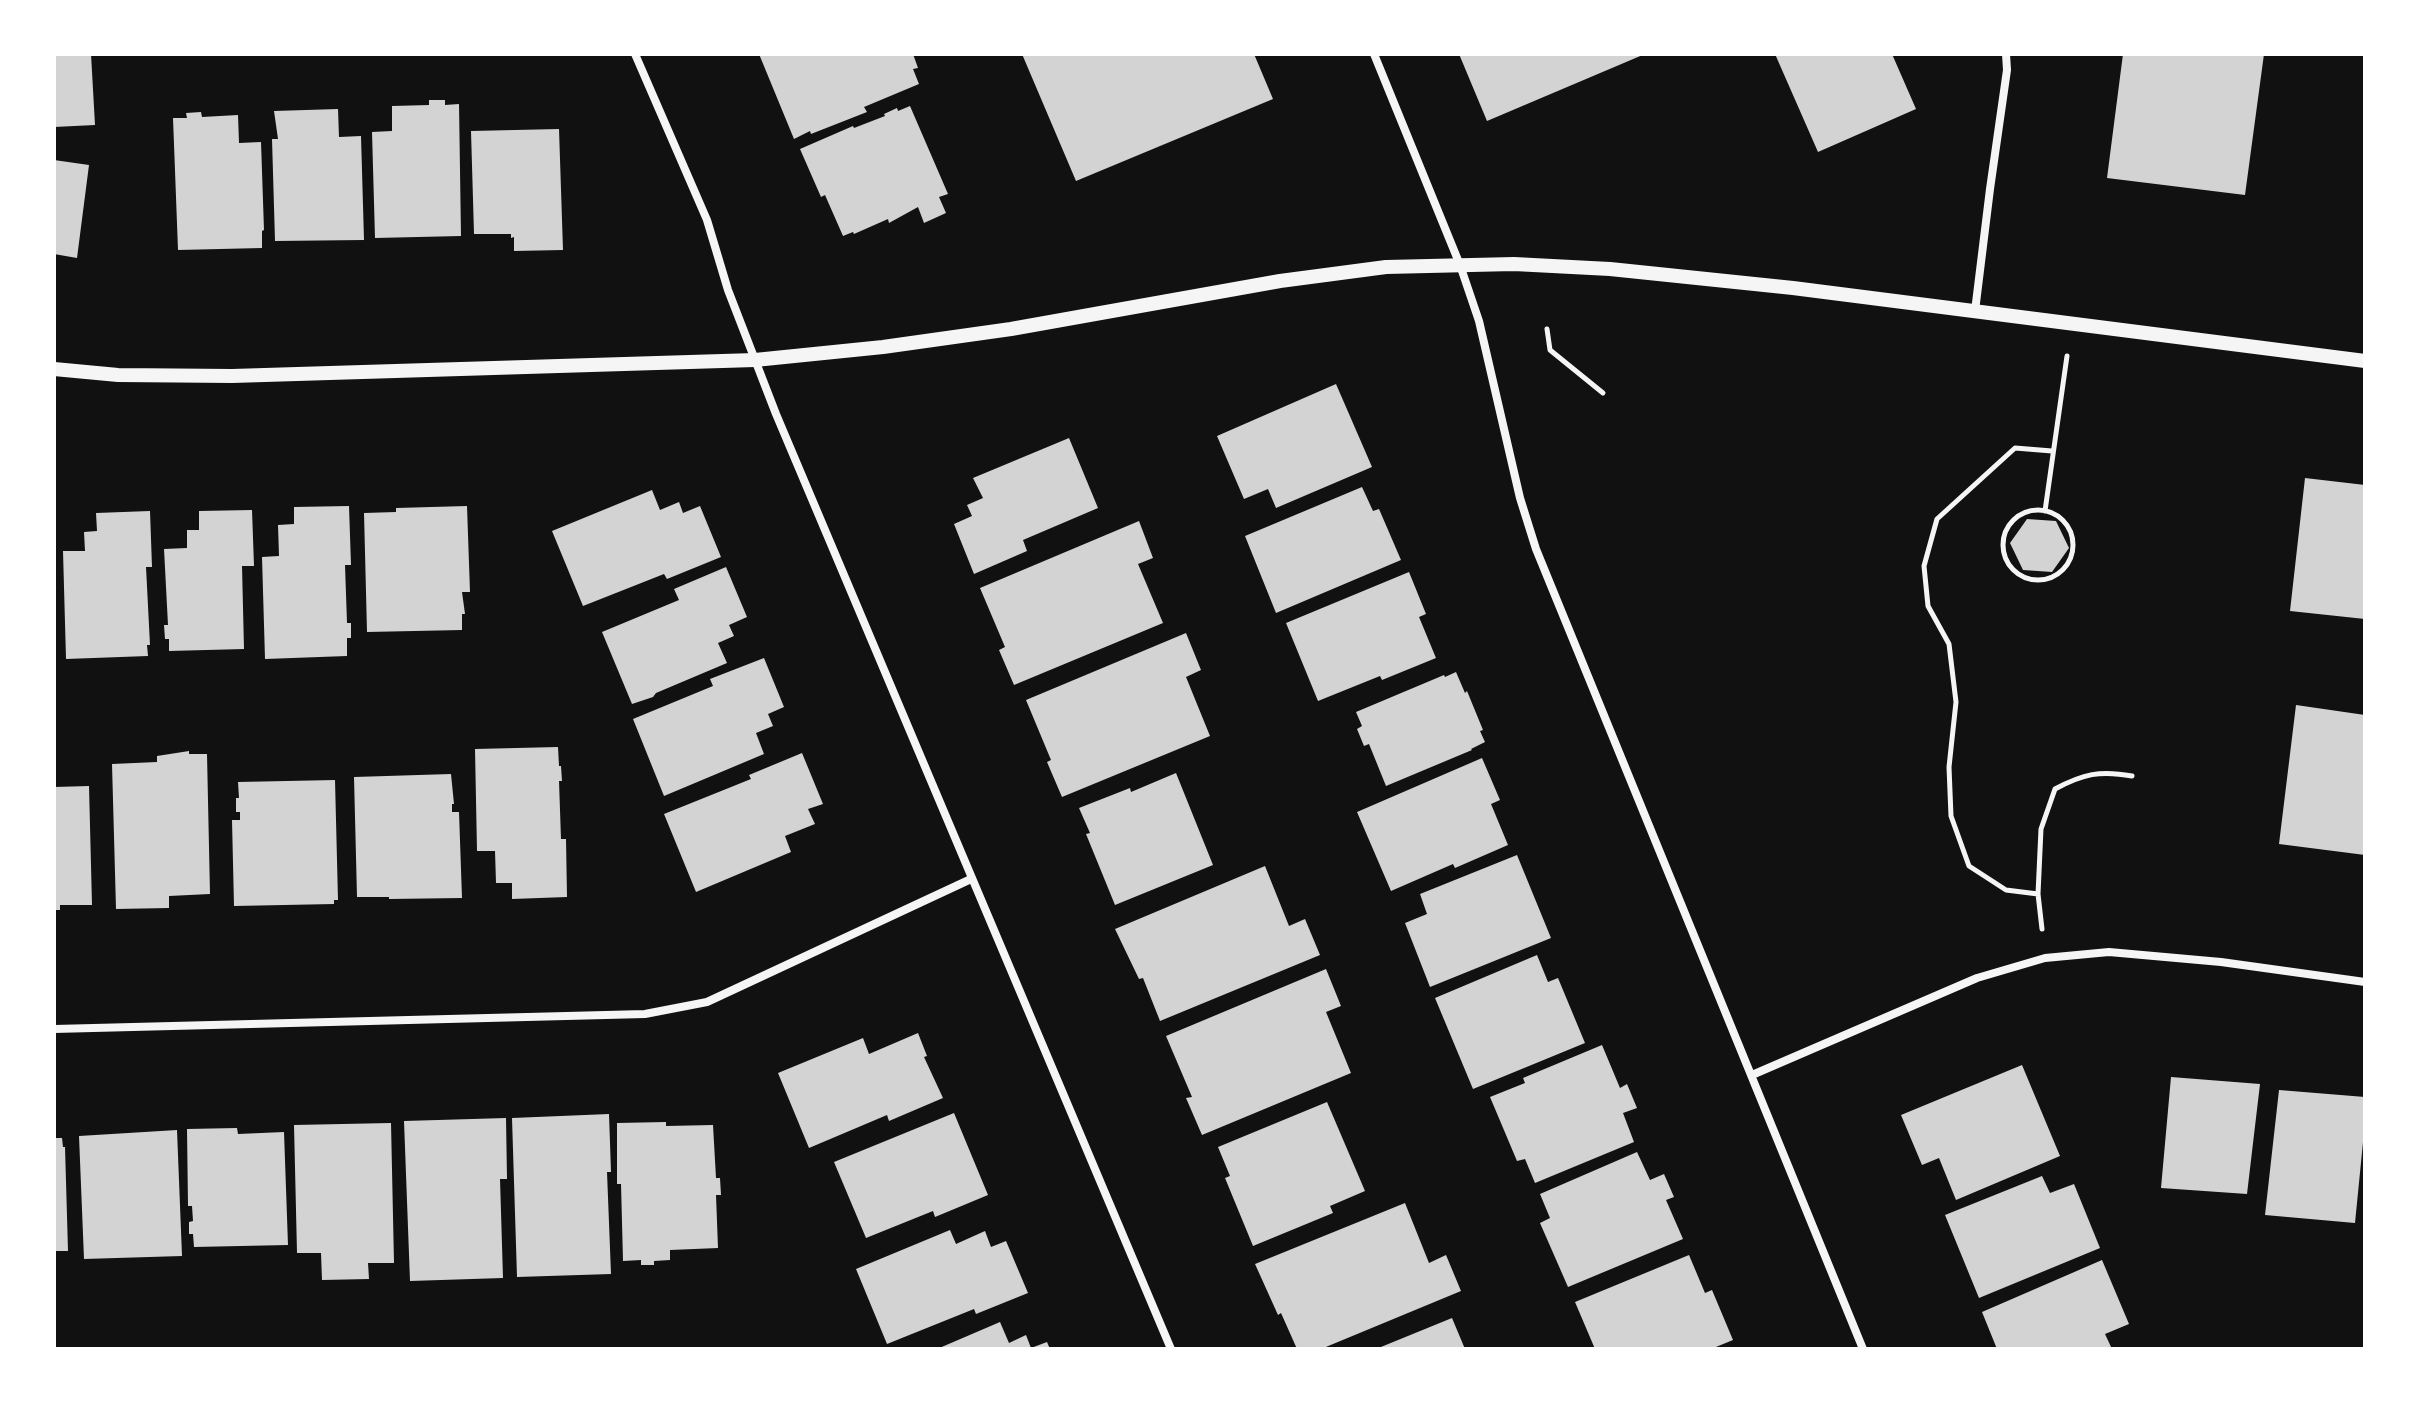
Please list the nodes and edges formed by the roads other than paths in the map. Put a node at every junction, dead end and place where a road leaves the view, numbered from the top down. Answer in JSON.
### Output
{"nodes":[{"id":1,"x":635,"y":54,"type":"edge"},
{"id":2,"x":1374,"y":54,"type":"edge"},
{"id":3,"x":2006,"y":54,"type":"edge"},
{"id":4,"x":1460,"y":265,"type":"junction"},
{"id":5,"x":1975,"y":311,"type":"junction"},
{"id":6,"x":755,"y":360,"type":"junction"},
{"id":7,"x":2365,"y":361,"type":"edge"},
{"id":8,"x":54,"y":369,"type":"edge"},
{"id":9,"x":971,"y":879,"type":"junction"},
{"id":10,"x":2365,"y":982,"type":"edge"},
{"id":11,"x":54,"y":1029,"type":"edge"},
{"id":12,"x":1752,"y":1075,"type":"junction"},
{"id":13,"x":1171,"y":1349,"type":"edge"},
{"id":14,"x":1863,"y":1349,"type":"edge"}],
"edges":[{"from":1,"to":6,"type":"street"},
{"from":2,"to":4,"type":"street"},
{"from":3,"to":5,"type":"street"},
{"from":4,"to":5,"type":"street"},
{"from":4,"to":6,"type":"street"},
{"from":4,"to":12,"type":"street"},
{"from":5,"to":7,"type":"street"},
{"from":6,"to":8,"type":"street"},
{"from":6,"to":9,"type":"street"},
{"from":9,"to":11,"type":"street"},
{"from":9,"to":13,"type":"street"},
{"from":10,"to":12,"type":"street"},
{"from":12,"to":14,"type":"street"}]}
